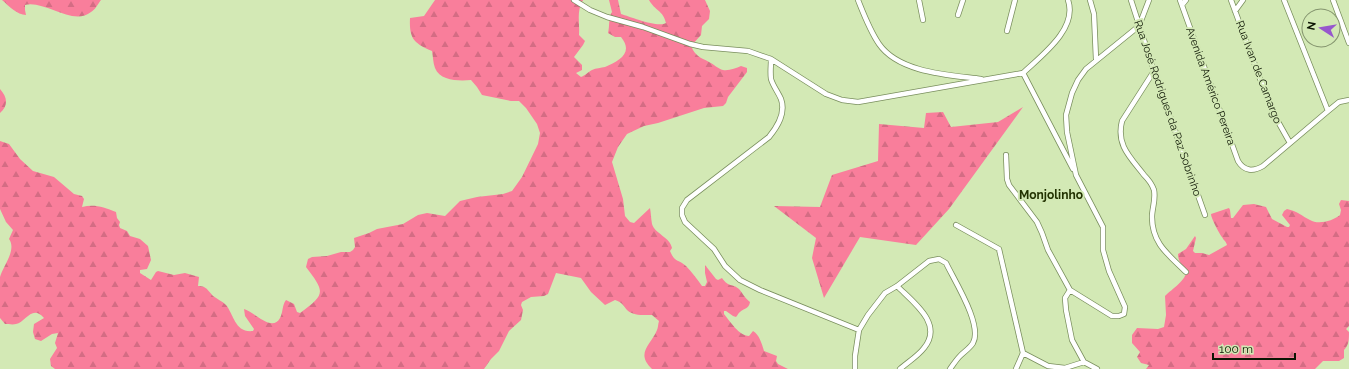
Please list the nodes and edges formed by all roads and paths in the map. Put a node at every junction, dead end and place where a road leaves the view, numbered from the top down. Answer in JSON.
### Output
{"nodes":[{"id":1,"x":574,"y":0,"type":"edge"},
{"id":2,"x":858,"y":0,"type":"edge"},
{"id":3,"x":919,"y":0,"type":"edge"},
{"id":4,"x":963,"y":0,"type":"edge"},
{"id":5,"x":1015,"y":0,"type":"edge"},
{"id":6,"x":1068,"y":0,"type":"edge"},
{"id":7,"x":1090,"y":0,"type":"edge"},
{"id":8,"x":1131,"y":0,"type":"edge"},
{"id":9,"x":1149,"y":0,"type":"edge"},
{"id":10,"x":1180,"y":0,"type":"edge"},
{"id":11,"x":1186,"y":0,"type":"edge"},
{"id":12,"x":1231,"y":0,"type":"edge"},
{"id":13,"x":1243,"y":0,"type":"edge"},
{"id":14,"x":1284,"y":0,"type":"edge"},
{"id":15,"x":1333,"y":0,"type":"edge"},
{"id":16,"x":1182,"y":5,"type":"junction"},
{"id":17,"x":1236,"y":11,"type":"junction"},
{"id":18,"x":958,"y":15,"type":"dead end"},
{"id":19,"x":923,"y":20,"type":"dead end"},
{"id":20,"x":1139,"y":26,"type":"junction"},
{"id":21,"x":1007,"y":30,"type":"dead end"},
{"id":22,"x":1349,"y":43,"type":"edge"},
{"id":23,"x":771,"y":59,"type":"junction"},
{"id":24,"x":1096,"y":60,"type":"junction"},
{"id":25,"x":1154,"y":71,"type":"junction"},
{"id":26,"x":1023,"y":73,"type":"junction"},
{"id":27,"x":987,"y":80,"type":"junction"},
{"id":28,"x":1349,"y":100,"type":"edge"},
{"id":29,"x":1328,"y":111,"type":"junction"},
{"id":30,"x":1290,"y":143,"type":"junction"},
{"id":31,"x":1006,"y":155,"type":"dead end"},
{"id":32,"x":1076,"y":175,"type":"junction"},
{"id":33,"x":1205,"y":215,"type":"dead end"},
{"id":34,"x":956,"y":225,"type":"dead end"},
{"id":35,"x":1186,"y":272,"type":"dead end"},
{"id":36,"x":897,"y":286,"type":"junction"},
{"id":37,"x":1070,"y":290,"type":"junction"},
{"id":38,"x":859,"y":330,"type":"junction"},
{"id":39,"x":1023,"y":353,"type":"junction"},
{"id":40,"x":1084,"y":362,"type":"junction"},
{"id":41,"x":855,"y":369,"type":"edge"},
{"id":42,"x":900,"y":369,"type":"edge"},
{"id":43,"x":950,"y":369,"type":"edge"},
{"id":44,"x":1016,"y":369,"type":"edge"},
{"id":45,"x":1097,"y":369,"type":"edge"}],
"edges":[{"from":1,"to":23,"type":"street"},
{"from":2,"to":27,"type":"street"},
{"from":3,"to":19,"type":"street"},
{"from":4,"to":18,"type":"street"},
{"from":5,"to":21,"type":"street"},
{"from":6,"to":26,"type":"street"},
{"from":7,"to":24,"type":"street"},
{"from":8,"to":20,"type":"street","name":"Rua José Rodrigues da Paz Sobrinho"},
{"from":9,"to":20,"type":"street"},
{"from":10,"to":16,"type":"street","name":"Avenida Américo Pereira"},
{"from":11,"to":16,"type":"street"},
{"from":12,"to":17,"type":"street","name":"Rua Ivan de Camargo"},
{"from":13,"to":17,"type":"street"},
{"from":14,"to":29,"type":"street"},
{"from":15,"to":22,"type":"street"},
{"from":16,"to":30,"type":"street","name":"Avenida Américo Pereira"},
{"from":17,"to":30,"type":"street","name":"Rua Ivan de Camargo"},
{"from":20,"to":24,"type":"street"},
{"from":20,"to":25,"type":"street","name":"Rua José Rodrigues da Paz Sobrinho"},
{"from":23,"to":27,"type":"street"},
{"from":23,"to":38,"type":"street"},
{"from":24,"to":32,"type":"street"},
{"from":25,"to":33,"type":"street","name":"Rua José Rodrigues da Paz Sobrinho"},
{"from":25,"to":35,"type":"street"},
{"from":26,"to":27,"type":"street"},
{"from":26,"to":32,"type":"street"},
{"from":28,"to":29,"type":"street"},
{"from":29,"to":30,"type":"street"},
{"from":31,"to":37,"type":"street"},
{"from":32,"to":37,"type":"street"},
{"from":34,"to":39,"type":"street"},
{"from":36,"to":38,"type":"street"},
{"from":36,"to":42,"type":"street"},
{"from":36,"to":43,"type":"street"},
{"from":37,"to":40,"type":"street"},
{"from":38,"to":41,"type":"street"},
{"from":39,"to":40,"type":"street"},
{"from":39,"to":44,"type":"street"},
{"from":40,"to":45,"type":"street"}]}
